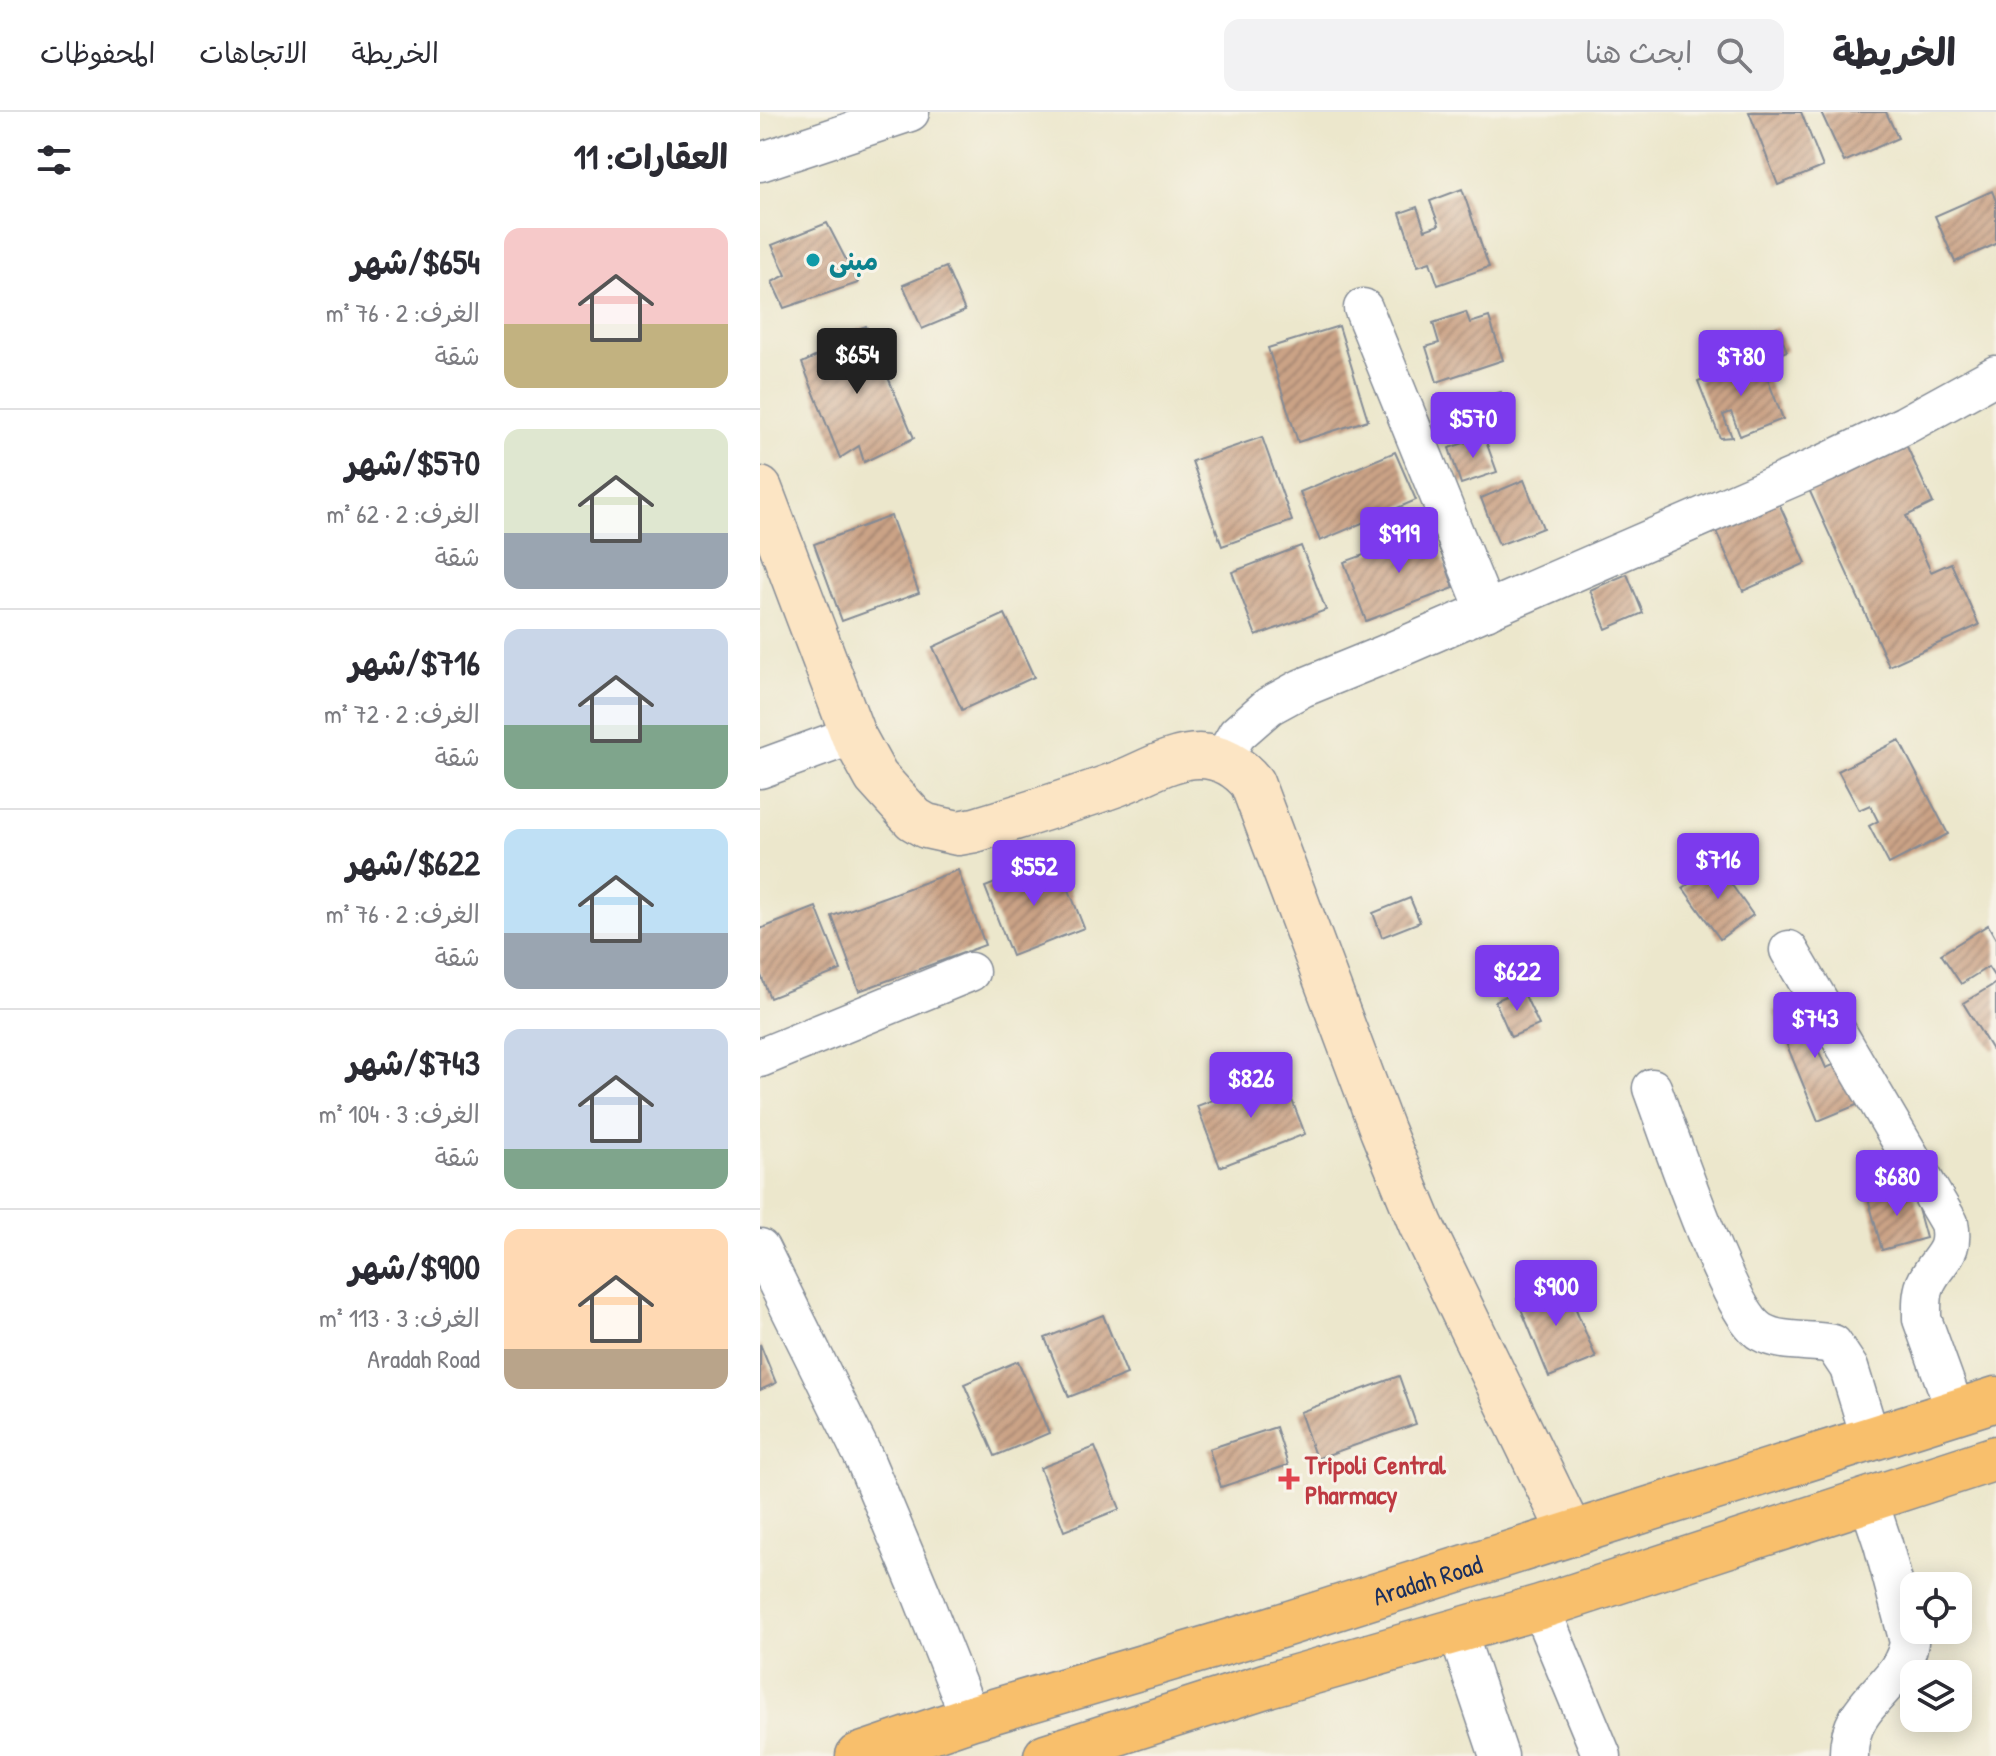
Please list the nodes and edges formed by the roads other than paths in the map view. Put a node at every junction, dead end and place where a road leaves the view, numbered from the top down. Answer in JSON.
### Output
{"nodes":[{"id":1,"x":910,"y":112,"type":"edge"},
{"id":2,"x":760,"y":162,"type":"edge"},
{"id":3,"x":1363,"y":308,"type":"dead end"},
{"id":4,"x":1996,"y":375,"type":"edge"},
{"id":5,"x":760,"y":489,"type":"edge"},
{"id":6,"x":1486,"y":611,"type":"junction"},
{"id":7,"x":853,"y":735,"type":"junction"},
{"id":8,"x":1222,"y":760,"type":"junction"},
{"id":9,"x":760,"y":769,"type":"edge"},
{"id":10,"x":1789,"y":950,"type":"dead end"},
{"id":11,"x":970,"y":972,"type":"dead end"},
{"id":12,"x":760,"y":1058,"type":"edge"},
{"id":13,"x":1652,"y":1088,"type":"dead end"},
{"id":14,"x":760,"y":1248,"type":"edge"},
{"id":15,"x":1984,"y":1409,"type":"edge"},
{"id":16,"x":1871,"y":1440,"type":"junction"},
{"id":17,"x":1996,"y":1458,"type":"edge"},
{"id":18,"x":1868,"y":1499,"type":"junction"},
{"id":19,"x":1571,"y":1534,"type":"junction"},
{"id":20,"x":1540,"y":1607,"type":"junction"},
{"id":21,"x":1457,"y":1631,"type":"junction"},
{"id":22,"x":970,"y":1718,"type":"junction"},
{"id":23,"x":858,"y":1756,"type":"edge"},
{"id":24,"x":1046,"y":1756,"type":"edge"},
{"id":25,"x":1499,"y":1756,"type":"edge"},
{"id":26,"x":1602,"y":1756,"type":"edge"},
{"id":27,"x":1849,"y":1756,"type":"edge"}],
"edges":[{"from":1,"to":2,"type":"street"},
{"from":3,"to":6,"type":"street"},
{"from":4,"to":6,"type":"street"},
{"from":5,"to":7,"type":"main road"},
{"from":6,"to":8,"type":"street"},
{"from":7,"to":8,"type":"main road"},
{"from":7,"to":9,"type":"street"},
{"from":8,"to":19,"type":"main road"},
{"from":10,"to":15,"type":"street"},
{"from":11,"to":12,"type":"street"},
{"from":13,"to":16,"type":"street"},
{"from":14,"to":22,"type":"street"},
{"from":15,"to":16,"type":"main road","name":"Aradah Road"},
{"from":16,"to":19,"type":"main road","name":"Aradah Road"},
{"from":17,"to":18,"type":"main road"},
{"from":18,"to":20,"type":"main road"},
{"from":18,"to":27,"type":"street"},
{"from":19,"to":22,"type":"main road","name":"Aradah Road"},
{"from":20,"to":21,"type":"main road"},
{"from":20,"to":26,"type":"street"},
{"from":21,"to":24,"type":"main road"},
{"from":21,"to":25,"type":"street"},
{"from":22,"to":23,"type":"main road","name":"Aradah Road"}]}
